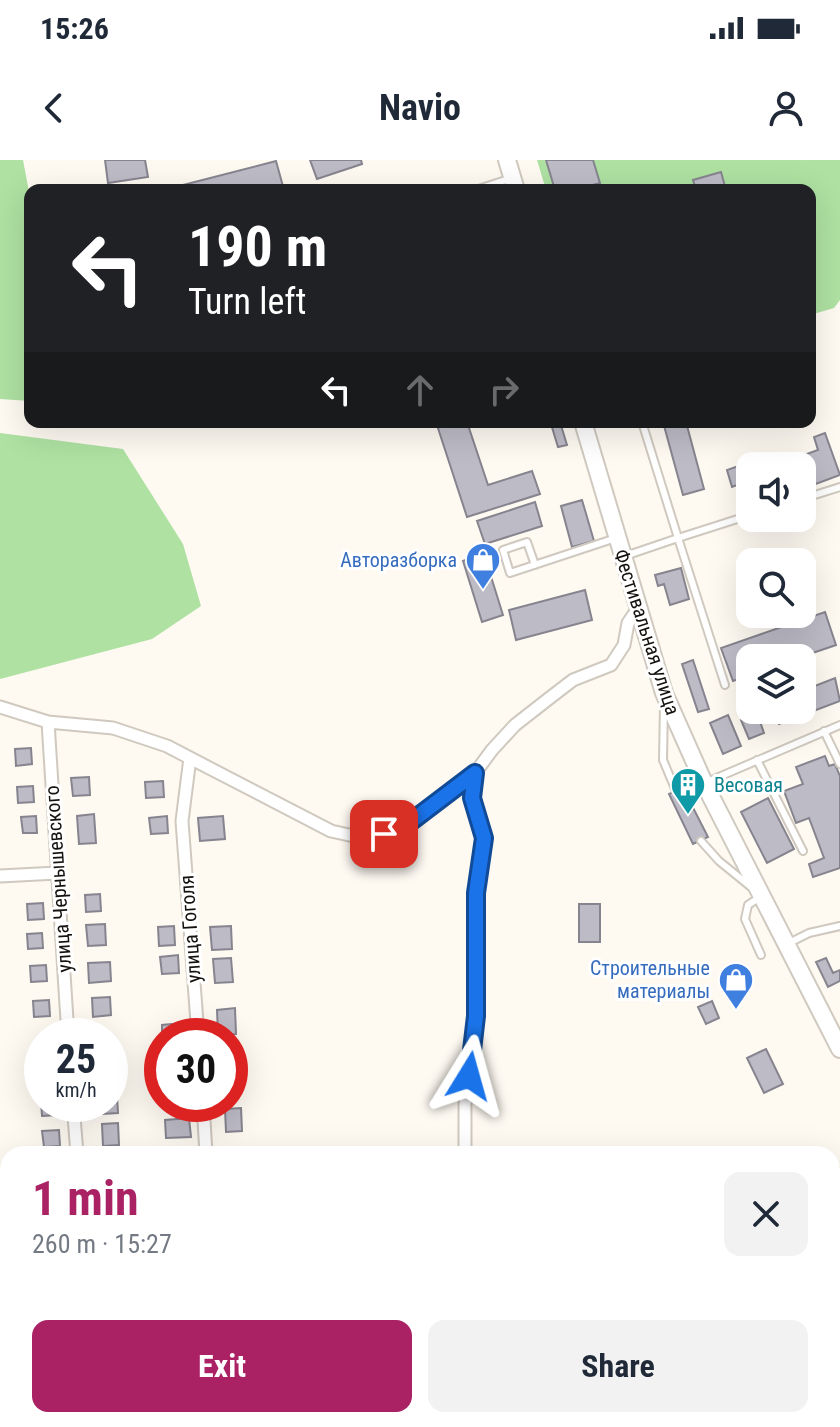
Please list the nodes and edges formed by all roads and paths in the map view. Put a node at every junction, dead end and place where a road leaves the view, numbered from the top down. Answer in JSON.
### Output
{"nodes":[{"id":1,"x":507,"y":160,"type":"edge"},
{"id":2,"x":514,"y":184,"type":"edge"},
{"id":3,"x":585,"y":428,"type":"edge"},
{"id":4,"x":644,"y":428,"type":"edge"},
{"id":5,"x":840,"y":487,"type":"edge"},
{"id":6,"x":816,"y":495,"type":"edge"},
{"id":7,"x":736,"y":519,"type":"edge"},
{"id":8,"x":616,"y":538,"type":"junction"},
{"id":9,"x":678,"y":538,"type":"junction"},
{"id":10,"x":622,"y":557,"type":"junction"},
{"id":11,"x":535,"y":565,"type":"junction"},
{"id":12,"x":637,"y":610,"type":"junction"},
{"id":13,"x":725,"y":685,"type":"dead end"},
{"id":14,"x":664,"y":693,"type":"junction"},
{"id":15,"x":0,"y":707,"type":"edge"},
{"id":16,"x":48,"y":722,"type":"junction"},
{"id":17,"x":840,"y":725,"type":"edge"},
{"id":18,"x":824,"y":731,"type":"junction"},
{"id":19,"x":190,"y":758,"type":"junction"},
{"id":20,"x":757,"y":760,"type":"junction"},
{"id":21,"x":840,"y":764,"type":"edge"},
{"id":22,"x":475,"y":773,"type":"junction"},
{"id":23,"x":704,"y":783,"type":"junction"},
{"id":24,"x":676,"y":791,"type":"dead end"},
{"id":25,"x":701,"y":841,"type":"dead end"},
{"id":26,"x":803,"y":851,"type":"dead end"},
{"id":27,"x":57,"y":873,"type":"junction"},
{"id":28,"x":0,"y":876,"type":"edge"},
{"id":29,"x":761,"y":896,"type":"junction"},
{"id":30,"x":840,"y":926,"type":"edge"},
{"id":31,"x":786,"y":944,"type":"junction"},
{"id":32,"x":761,"y":955,"type":"dead end"},
{"id":33,"x":67,"y":1018,"type":"edge"},
{"id":34,"x":197,"y":1018,"type":"edge"},
{"id":35,"x":835,"y":1029,"type":"edge"},
{"id":36,"x":840,"y":1049,"type":"edge"},
{"id":37,"x":74,"y":1122,"type":"edge"},
{"id":38,"x":204,"y":1122,"type":"edge"},
{"id":39,"x":76,"y":1146,"type":"edge"},
{"id":40,"x":206,"y":1146,"type":"edge"},
{"id":41,"x":465,"y":1146,"type":"edge"}],
"edges":[{"from":1,"to":2,"type":"main road"},
{"from":3,"to":8,"type":"main road","name":"Фестивальная улица"},
{"from":4,"to":9,"type":"lane"},
{"from":5,"to":6,"type":"lane"},
{"from":7,"to":9,"type":"lane"},
{"from":8,"to":10,"type":"main road","name":"Фестивальная улица"},
{"from":8,"to":11,"type":"lane"},
{"from":9,"to":10,"type":"lane"},
{"from":9,"to":13,"type":"lane"},
{"from":10,"to":12,"type":"main road","name":"Фестивальная улица"},
{"from":11,"to":11,"type":"lane"},
{"from":12,"to":14,"type":"main road","name":"Фестивальная улица"},
{"from":12,"to":22,"type":"street"},
{"from":14,"to":23,"type":"main road","name":"Фестивальная улица"},
{"from":14,"to":24,"type":"lane"},
{"from":15,"to":16,"type":"street"},
{"from":16,"to":19,"type":"street"},
{"from":16,"to":27,"type":"street","name":"улица Чернышевского"},
{"from":17,"to":18,"type":"lane"},
{"from":18,"to":20,"type":"lane"},
{"from":18,"to":21,"type":"lane"},
{"from":19,"to":22,"type":"street"},
{"from":19,"to":34,"type":"street","name":"улица Гоголя"},
{"from":20,"to":23,"type":"lane"},
{"from":20,"to":26,"type":"lane"},
{"from":22,"to":41,"type":"street"},
{"from":23,"to":29,"type":"main road","name":"Фестивальная улица"},
{"from":25,"to":29,"type":"lane"},
{"from":27,"to":28,"type":"street"},
{"from":27,"to":33,"type":"street","name":"улица Чернышевского"},
{"from":29,"to":31,"type":"main road","name":"Фестивальная улица"},
{"from":29,"to":32,"type":"lane"},
{"from":30,"to":31,"type":"lane"},
{"from":31,"to":35,"type":"main road","name":"Фестивальная улица"},
{"from":35,"to":36,"type":"main road","name":"Фестивальная улица"},
{"from":37,"to":39,"type":"street"},
{"from":38,"to":40,"type":"street"}]}
